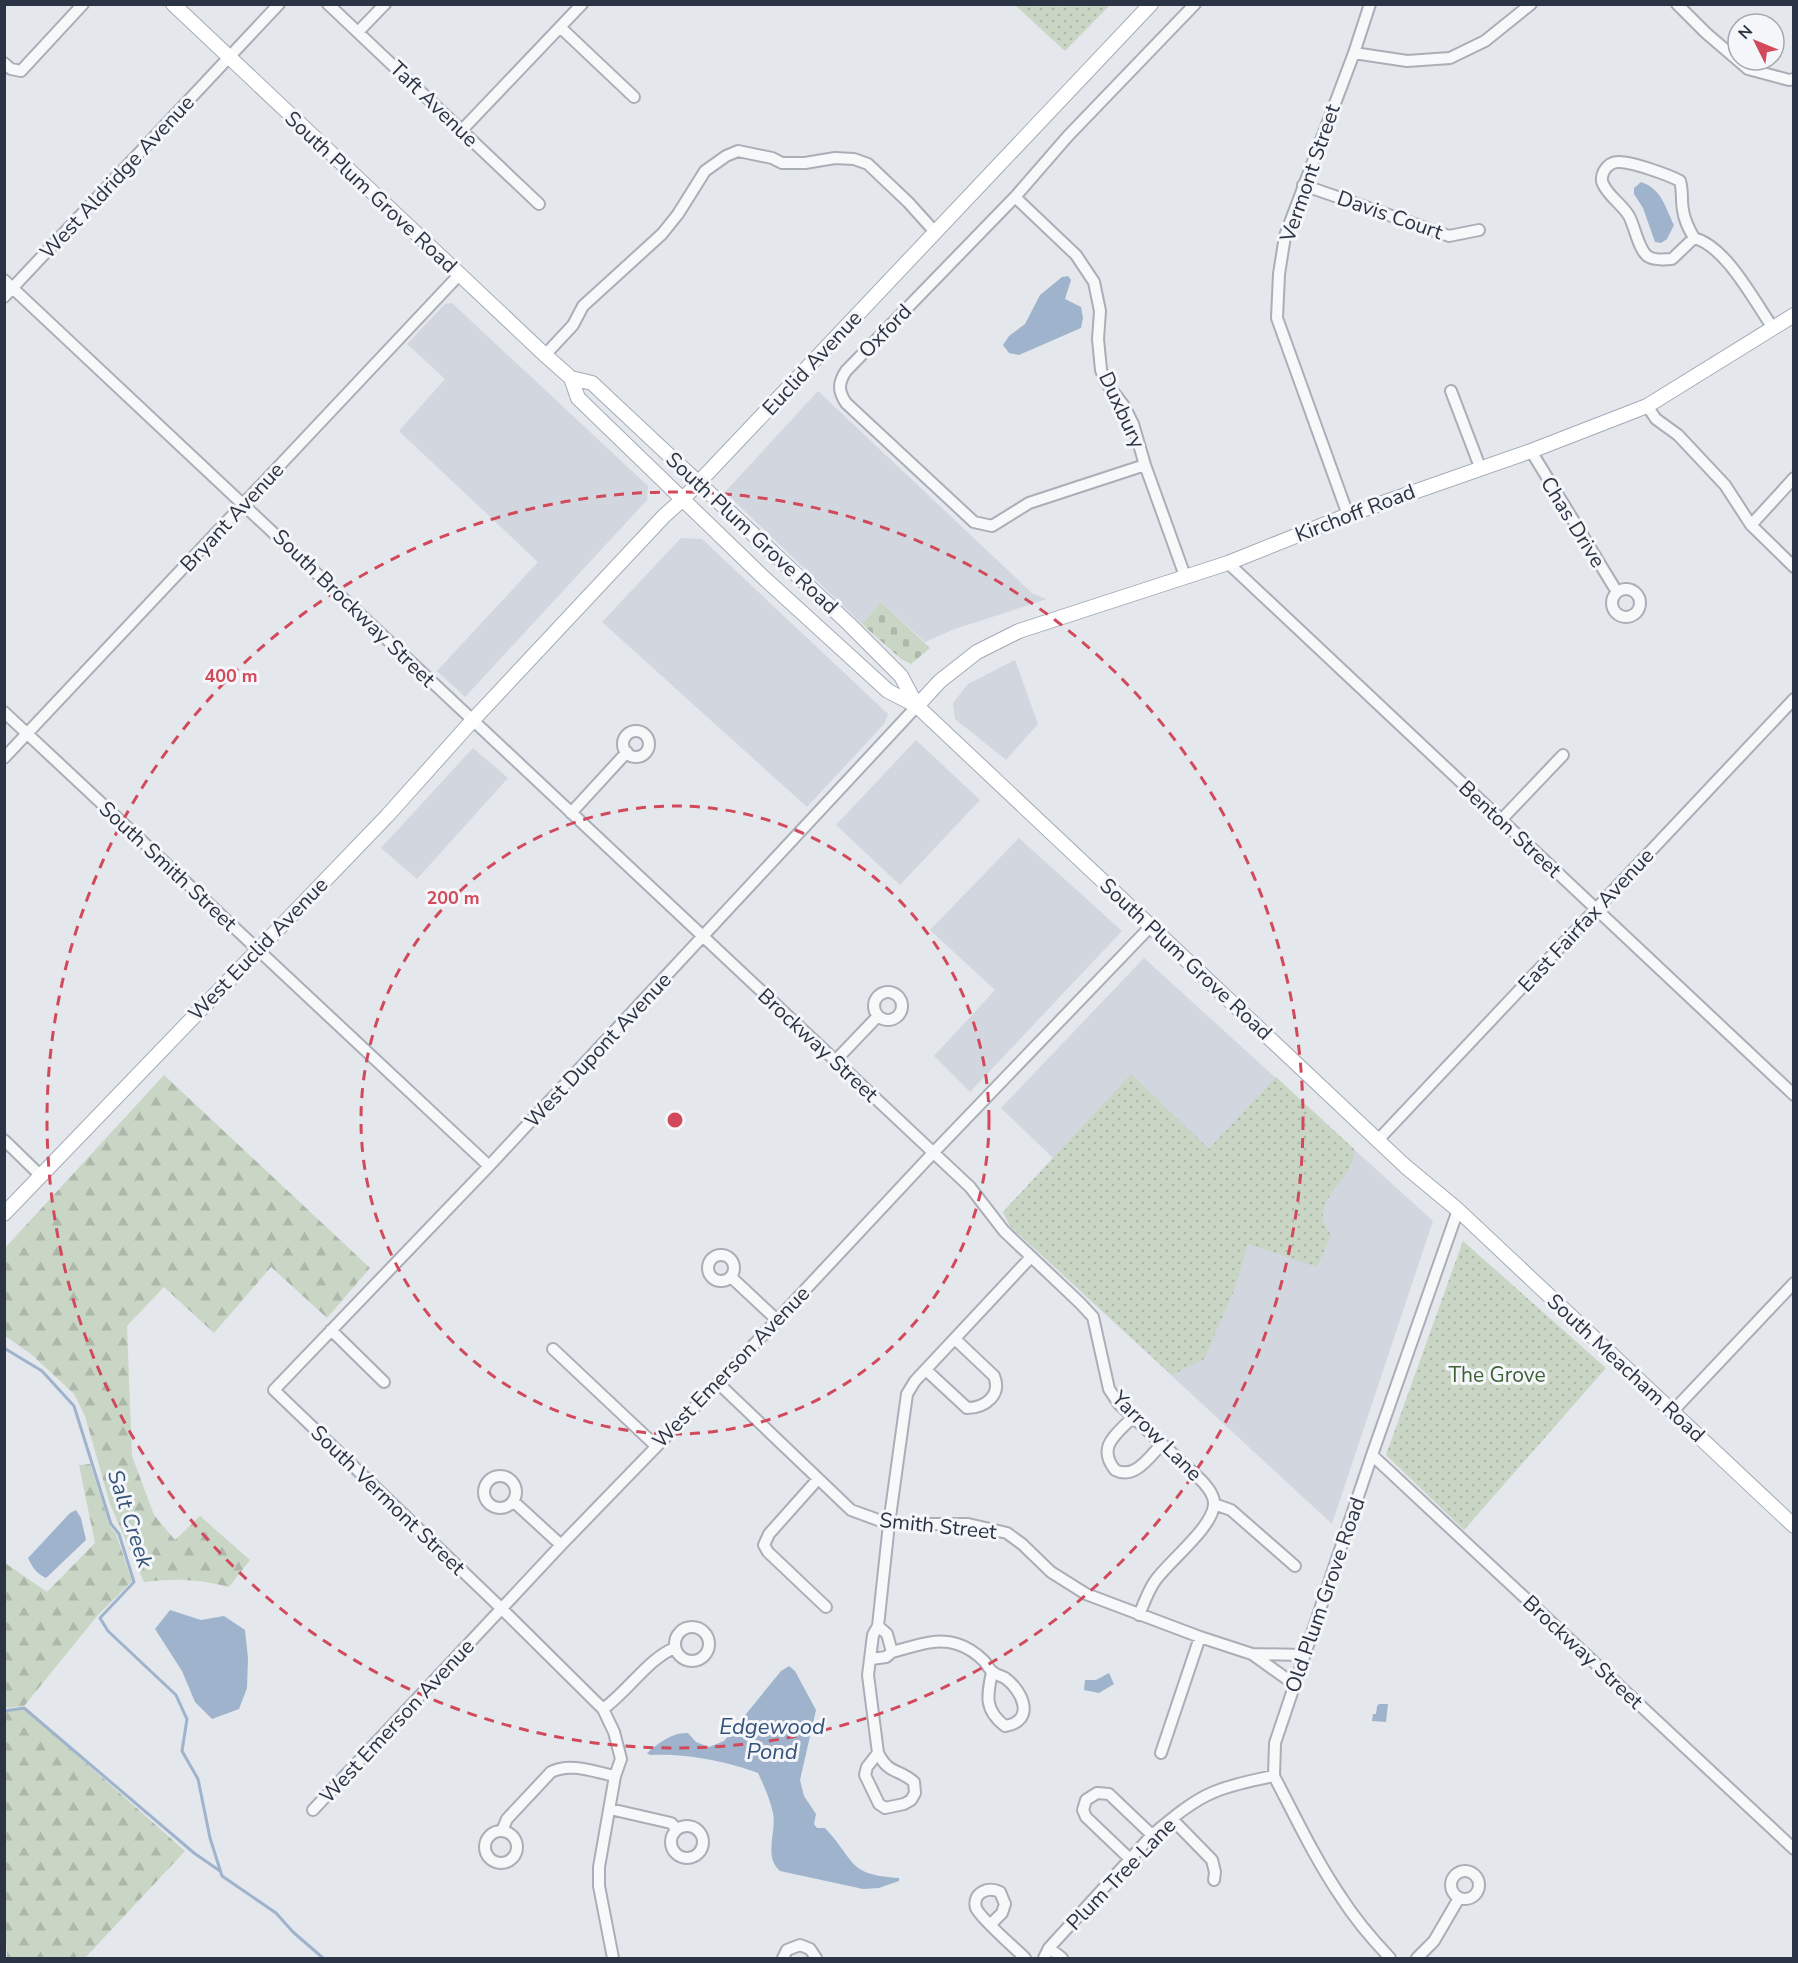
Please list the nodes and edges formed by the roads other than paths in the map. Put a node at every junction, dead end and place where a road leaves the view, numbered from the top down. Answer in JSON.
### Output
{"nodes":[{"id":1,"x":83,"y":4,"type":"edge"},
{"id":2,"x":173,"y":4,"type":"edge"},
{"id":3,"x":279,"y":4,"type":"edge"},
{"id":4,"x":328,"y":4,"type":"edge"},
{"id":5,"x":384,"y":4,"type":"edge"},
{"id":6,"x":582,"y":4,"type":"edge"},
{"id":7,"x":1151,"y":4,"type":"edge"},
{"id":8,"x":1195,"y":4,"type":"edge"},
{"id":9,"x":1370,"y":4,"type":"edge"},
{"id":10,"x":1531,"y":4,"type":"edge"},
{"id":11,"x":1677,"y":4,"type":"edge"},
{"id":12,"x":560,"y":27,"type":"junction"},
{"id":13,"x":358,"y":33,"type":"junction"},
{"id":14,"x":1354,"y":53,"type":"junction"},
{"id":15,"x":229,"y":57,"type":"junction"},
{"id":16,"x":4,"y":63,"type":"edge"},
{"id":17,"x":1794,"y":79,"type":"edge"},
{"id":18,"x":634,"y":97,"type":"dead end"},
{"id":19,"x":461,"y":131,"type":"junction"},
{"id":20,"x":1303,"y":185,"type":"junction"},
{"id":21,"x":1016,"y":197,"type":"junction"},
{"id":22,"x":539,"y":204,"type":"dead end"},
{"id":23,"x":1479,"y":230,"type":"dead end"},
{"id":24,"x":935,"y":232,"type":"junction"},
{"id":25,"x":1694,"y":238,"type":"junction"},
{"id":26,"x":459,"y":275,"type":"junction"},
{"id":27,"x":9,"y":284,"type":"edge"},
{"id":28,"x":4,"y":297,"type":"edge"},
{"id":29,"x":1794,"y":315,"type":"edge"},
{"id":30,"x":1773,"y":328,"type":"junction"},
{"id":31,"x":545,"y":355,"type":"junction"},
{"id":32,"x":571,"y":378,"type":"junction"},
{"id":33,"x":1451,"y":391,"type":"dead end"},
{"id":34,"x":1647,"y":406,"type":"junction"},
{"id":35,"x":1531,"y":451,"type":"junction"},
{"id":36,"x":1145,"y":465,"type":"junction"},
{"id":37,"x":1480,"y":467,"type":"junction"},
{"id":38,"x":1794,"y":478,"type":"edge"},
{"id":39,"x":698,"y":483,"type":"junction"},
{"id":40,"x":683,"y":499,"type":"junction"},
{"id":41,"x":244,"y":504,"type":"junction"},
{"id":42,"x":1348,"y":514,"type":"junction"},
{"id":43,"x":1751,"y":525,"type":"junction"},
{"id":44,"x":1228,"y":563,"type":"junction"},
{"id":45,"x":1794,"y":567,"type":"edge"},
{"id":46,"x":1185,"y":576,"type":"junction"},
{"id":47,"x":1617,"y":592,"type":"dead end"},
{"id":48,"x":1794,"y":699,"type":"edge"},
{"id":49,"x":917,"y":706,"type":"junction"},
{"id":50,"x":4,"y":712,"type":"edge"},
{"id":51,"x":472,"y":721,"type":"junction"},
{"id":52,"x":28,"y":734,"type":"junction"},
{"id":53,"x":627,"y":752,"type":"dead end"},
{"id":54,"x":1563,"y":754,"type":"dead end"},
{"id":55,"x":4,"y":758,"type":"edge"},
{"id":56,"x":571,"y":813,"type":"junction"},
{"id":57,"x":1502,"y":819,"type":"junction"},
{"id":58,"x":1596,"y":910,"type":"junction"},
{"id":59,"x":1151,"y":926,"type":"junction"},
{"id":60,"x":703,"y":937,"type":"junction"},
{"id":61,"x":258,"y":950,"type":"junction"},
{"id":62,"x":878,"y":1016,"type":"dead end"},
{"id":63,"x":835,"y":1061,"type":"junction"},
{"id":64,"x":1794,"y":1095,"type":"edge"},
{"id":65,"x":4,"y":1140,"type":"edge"},
{"id":66,"x":1378,"y":1140,"type":"junction"},
{"id":67,"x":933,"y":1153,"type":"junction"},
{"id":68,"x":489,"y":1166,"type":"junction"},
{"id":69,"x":41,"y":1176,"type":"junction"},
{"id":70,"x":1458,"y":1210,"type":"junction"},
{"id":71,"x":4,"y":1214,"type":"edge"},
{"id":72,"x":1031,"y":1257,"type":"junction"},
{"id":73,"x":731,"y":1277,"type":"dead end"},
{"id":74,"x":1794,"y":1283,"type":"edge"},
{"id":75,"x":777,"y":1320,"type":"junction"},
{"id":76,"x":331,"y":1330,"type":"junction"},
{"id":77,"x":955,"y":1339,"type":"junction"},
{"id":78,"x":553,"y":1349,"type":"dead end"},
{"id":79,"x":926,"y":1370,"type":"junction"},
{"id":80,"x":384,"y":1382,"type":"dead end"},
{"id":81,"x":718,"y":1383,"type":"junction"},
{"id":82,"x":274,"y":1390,"type":"joint"},
{"id":83,"x":1672,"y":1412,"type":"junction"},
{"id":84,"x":1133,"y":1417,"type":"junction"},
{"id":85,"x":1162,"y":1444,"type":"junction"},
{"id":86,"x":656,"y":1446,"type":"junction"},
{"id":87,"x":1372,"y":1455,"type":"junction"},
{"id":88,"x":818,"y":1479,"type":"junction"},
{"id":89,"x":513,"y":1501,"type":"dead end"},
{"id":90,"x":1214,"y":1504,"type":"junction"},
{"id":91,"x":889,"y":1524,"type":"junction"},
{"id":92,"x":1794,"y":1526,"type":"edge"},
{"id":93,"x":561,"y":1545,"type":"junction"},
{"id":94,"x":1295,"y":1566,"type":"dead end"},
{"id":95,"x":826,"y":1607,"type":"dead end"},
{"id":96,"x":502,"y":1609,"type":"junction"},
{"id":97,"x":1139,"y":1615,"type":"junction"},
{"id":98,"x":878,"y":1626,"type":"junction"},
{"id":99,"x":1200,"y":1637,"type":"junction"},
{"id":100,"x":675,"y":1648,"type":"dead end"},
{"id":101,"x":892,"y":1652,"type":"junction"},
{"id":102,"x":1252,"y":1654,"type":"junction"},
{"id":103,"x":1304,"y":1655,"type":"junction"},
{"id":104,"x":871,"y":1659,"type":"junction"},
{"id":105,"x":992,"y":1672,"type":"junction"},
{"id":106,"x":1294,"y":1684,"type":"junction"},
{"id":107,"x":603,"y":1709,"type":"junction"},
{"id":108,"x":878,"y":1753,"type":"junction"},
{"id":109,"x":1161,"y":1753,"type":"dead end"},
{"id":110,"x":615,"y":1776,"type":"junction"},
{"id":111,"x":1274,"y":1776,"type":"junction"},
{"id":112,"x":610,"y":1809,"type":"junction"},
{"id":113,"x":313,"y":1810,"type":"dead end"},
{"id":114,"x":1172,"y":1819,"type":"junction"},
{"id":115,"x":677,"y":1829,"type":"dead end"},
{"id":116,"x":502,"y":1831,"type":"dead end"},
{"id":117,"x":1152,"y":1835,"type":"junction"},
{"id":118,"x":1794,"y":1849,"type":"edge"},
{"id":119,"x":1130,"y":1859,"type":"junction"},
{"id":120,"x":1214,"y":1880,"type":"dead end"},
{"id":121,"x":1459,"y":1898,"type":"dead end"},
{"id":122,"x":991,"y":1924,"type":"dead end"},
{"id":123,"x":1049,"y":1947,"type":"junction"},
{"id":124,"x":613,"y":1959,"type":"edge"},
{"id":125,"x":783,"y":1959,"type":"edge"},
{"id":126,"x":816,"y":1959,"type":"edge"},
{"id":127,"x":1026,"y":1959,"type":"edge"},
{"id":128,"x":1044,"y":1959,"type":"edge"},
{"id":129,"x":1062,"y":1959,"type":"edge"},
{"id":130,"x":1390,"y":1959,"type":"edge"},
{"id":131,"x":1417,"y":1959,"type":"edge"}],
"edges":[{"from":1,"to":16,"type":"street"},
{"from":2,"to":15,"type":"main road","name":"South Plum Grove Road"},
{"from":3,"to":15,"type":"street"},
{"from":4,"to":13,"type":"street","name":"Taft Avenue"},
{"from":5,"to":13,"type":"street"},
{"from":6,"to":12,"type":"street"},
{"from":7,"to":24,"type":"main road","name":"Euclid Avenue"},
{"from":8,"to":21,"type":"street","name":"Oxford"},
{"from":9,"to":14,"type":"street","name":"Vermont Street"},
{"from":10,"to":14,"type":"street"},
{"from":11,"to":17,"type":"street"},
{"from":12,"to":18,"type":"street"},
{"from":12,"to":19,"type":"street"},
{"from":13,"to":19,"type":"street","name":"Taft Avenue"},
{"from":14,"to":20,"type":"street","name":"Vermont Street"},
{"from":15,"to":26,"type":"main road","name":"South Plum Grove Road"},
{"from":15,"to":27,"type":"street","name":"West Aldridge Avenue"},
{"from":19,"to":22,"type":"street","name":"Taft Avenue"},
{"from":20,"to":23,"type":"street","name":"Davis Court"},
{"from":20,"to":42,"type":"street","name":"Vermont Street"},
{"from":21,"to":36,"type":"street","name":"Duxbury"},
{"from":21,"to":36,"type":"street","name":"Oxford"},
{"from":24,"to":31,"type":"street"},
{"from":24,"to":39,"type":"main road","name":"Euclid Avenue"},
{"from":25,"to":25,"type":"street"},
{"from":25,"to":30,"type":"street"},
{"from":26,"to":31,"type":"main road","name":"South Plum Grove Road"},
{"from":26,"to":41,"type":"street","name":"Bryant Avenue"},
{"from":27,"to":28,"type":"street","name":"West Aldridge Avenue"},
{"from":27,"to":41,"type":"street","name":"South Brockway Street"},
{"from":29,"to":30,"type":"main road","name":"Kirchoff Road"},
{"from":30,"to":34,"type":"main road","name":"Kirchoff Road"},
{"from":31,"to":32,"type":"main road","name":"South Plum Grove Road"},
{"from":32,"to":39,"type":"main road","name":"South Plum Grove Road"},
{"from":32,"to":40,"type":"main road","name":"South Plum Grove Road"},
{"from":33,"to":37,"type":"street"},
{"from":34,"to":35,"type":"main road","name":"Kirchoff Road"},
{"from":34,"to":43,"type":"street"},
{"from":35,"to":37,"type":"main road","name":"Kirchoff Road"},
{"from":35,"to":47,"type":"street","name":"Chas Drive"},
{"from":36,"to":46,"type":"street","name":"Duxbury"},
{"from":37,"to":42,"type":"main road","name":"Kirchoff Road"},
{"from":38,"to":43,"type":"street"},
{"from":39,"to":40,"type":"main road","name":"Euclid Avenue"},
{"from":39,"to":49,"type":"main road","name":"South Plum Grove Road"},
{"from":40,"to":49,"type":"main road","name":"South Plum Grove Road"},
{"from":40,"to":51,"type":"main road","name":"Euclid Avenue"},
{"from":41,"to":51,"type":"street","name":"South Brockway Street"},
{"from":41,"to":52,"type":"street","name":"Bryant Avenue"},
{"from":42,"to":44,"type":"main road","name":"Kirchoff Road"},
{"from":43,"to":45,"type":"street"},
{"from":44,"to":46,"type":"main road","name":"Kirchoff Road"},
{"from":44,"to":57,"type":"street","name":"Benton Street"},
{"from":46,"to":49,"type":"main road","name":"Kirchoff Road"},
{"from":48,"to":58,"type":"street","name":"East Fairfax Avenue"},
{"from":49,"to":59,"type":"main road","name":"South Plum Grove Road"},
{"from":49,"to":60,"type":"street","name":"West Dupont Avenue"},
{"from":50,"to":52,"type":"street","name":"South Smith Street"},
{"from":51,"to":56,"type":"street","name":"South Brockway Street"},
{"from":51,"to":61,"type":"main road","name":"West Euclid Avenue"},
{"from":52,"to":55,"type":"street","name":"Bryant Avenue"},
{"from":52,"to":61,"type":"street","name":"South Smith Street"},
{"from":53,"to":56,"type":"street"},
{"from":54,"to":57,"type":"street"},
{"from":56,"to":60,"type":"street","name":"South Brockway Street"},
{"from":57,"to":58,"type":"street","name":"Benton Street"},
{"from":58,"to":64,"type":"street","name":"Benton Street"},
{"from":58,"to":66,"type":"street","name":"East Fairfax Avenue"},
{"from":59,"to":66,"type":"main road","name":"South Plum Grove Road"},
{"from":59,"to":67,"type":"street","name":"West Emerson Avenue"},
{"from":60,"to":63,"type":"street","name":"Brockway Street"},
{"from":60,"to":68,"type":"street","name":"West Dupont Avenue"},
{"from":61,"to":68,"type":"street","name":"South Smith Street"},
{"from":61,"to":69,"type":"main road","name":"West Euclid Avenue"},
{"from":62,"to":63,"type":"street"},
{"from":63,"to":67,"type":"street","name":"Brockway Street"},
{"from":65,"to":69,"type":"street"},
{"from":66,"to":70,"type":"main road","name":"South Plum Grove Road"},
{"from":67,"to":72,"type":"street","name":"Yarrow Lane"},
{"from":67,"to":75,"type":"street","name":"West Emerson Avenue"},
{"from":68,"to":76,"type":"street","name":"West Dupont Avenue"},
{"from":69,"to":71,"type":"main road"},
{"from":70,"to":83,"type":"main road","name":"South Meacham Road"},
{"from":70,"to":87,"type":"street","name":"Old Plum Grove Road"},
{"from":72,"to":77,"type":"street"},
{"from":72,"to":84,"type":"street","name":"Yarrow Lane"},
{"from":73,"to":75,"type":"street"},
{"from":74,"to":83,"type":"street"},
{"from":75,"to":81,"type":"street","name":"West Emerson Avenue"},
{"from":76,"to":80,"type":"street"},
{"from":76,"to":82,"type":"street","name":"West Dupont Avenue"},
{"from":77,"to":79,"type":"street"},
{"from":77,"to":79,"type":"street"},
{"from":78,"to":86,"type":"street"},
{"from":79,"to":91,"type":"street"},
{"from":81,"to":86,"type":"street","name":"West Emerson Avenue"},
{"from":81,"to":88,"type":"street","name":"Smith Street"},
{"from":82,"to":96,"type":"street","name":"South Vermont Street"},
{"from":83,"to":92,"type":"main road","name":"South Meacham Road"},
{"from":84,"to":85,"type":"street","name":"Yarrow Lane"},
{"from":84,"to":85,"type":"street"},
{"from":85,"to":90,"type":"street","name":"Yarrow Lane"},
{"from":86,"to":93,"type":"street","name":"West Emerson Avenue"},
{"from":87,"to":103,"type":"street","name":"Old Plum Grove Road"},
{"from":87,"to":118,"type":"street","name":"Brockway Street"},
{"from":88,"to":91,"type":"street","name":"Smith Street"},
{"from":88,"to":95,"type":"street"},
{"from":89,"to":93,"type":"street"},
{"from":90,"to":94,"type":"street"},
{"from":90,"to":97,"type":"street","name":"Yarrow Lane"},
{"from":91,"to":97,"type":"street","name":"Smith Street"},
{"from":91,"to":98,"type":"street"},
{"from":93,"to":96,"type":"street","name":"West Emerson Avenue"},
{"from":96,"to":107,"type":"street"},
{"from":96,"to":113,"type":"street","name":"West Emerson Avenue"},
{"from":97,"to":99,"type":"street","name":"Smith Street"},
{"from":98,"to":101,"type":"street"},
{"from":98,"to":104,"type":"street"},
{"from":99,"to":102,"type":"street","name":"Smith Street"},
{"from":99,"to":109,"type":"street"},
{"from":100,"to":107,"type":"street"},
{"from":101,"to":104,"type":"street"},
{"from":101,"to":105,"type":"street"},
{"from":102,"to":103,"type":"street","name":"Smith Street"},
{"from":102,"to":106,"type":"street","name":"Smith Street"},
{"from":103,"to":106,"type":"street","name":"Old Plum Grove Road"},
{"from":104,"to":108,"type":"street"},
{"from":105,"to":105,"type":"street"},
{"from":106,"to":111,"type":"street","name":"Old Plum Grove Road"},
{"from":107,"to":110,"type":"street"},
{"from":108,"to":108,"type":"street"},
{"from":110,"to":112,"type":"street"},
{"from":110,"to":116,"type":"street"},
{"from":111,"to":114,"type":"street","name":"Plum Tree Lane"},
{"from":111,"to":130,"type":"street","name":"Old Plum Grove Road"},
{"from":112,"to":115,"type":"street"},
{"from":112,"to":124,"type":"street"},
{"from":114,"to":117,"type":"street","name":"Plum Tree Lane"},
{"from":114,"to":120,"type":"street"},
{"from":117,"to":119,"type":"street","name":"Plum Tree Lane"},
{"from":117,"to":119,"type":"street"},
{"from":119,"to":123,"type":"street","name":"Plum Tree Lane"},
{"from":121,"to":131,"type":"street"},
{"from":122,"to":127,"type":"street"},
{"from":123,"to":128,"type":"street","name":"Plum Tree Lane"},
{"from":123,"to":129,"type":"street"},
{"from":125,"to":126,"type":"street"}]}
